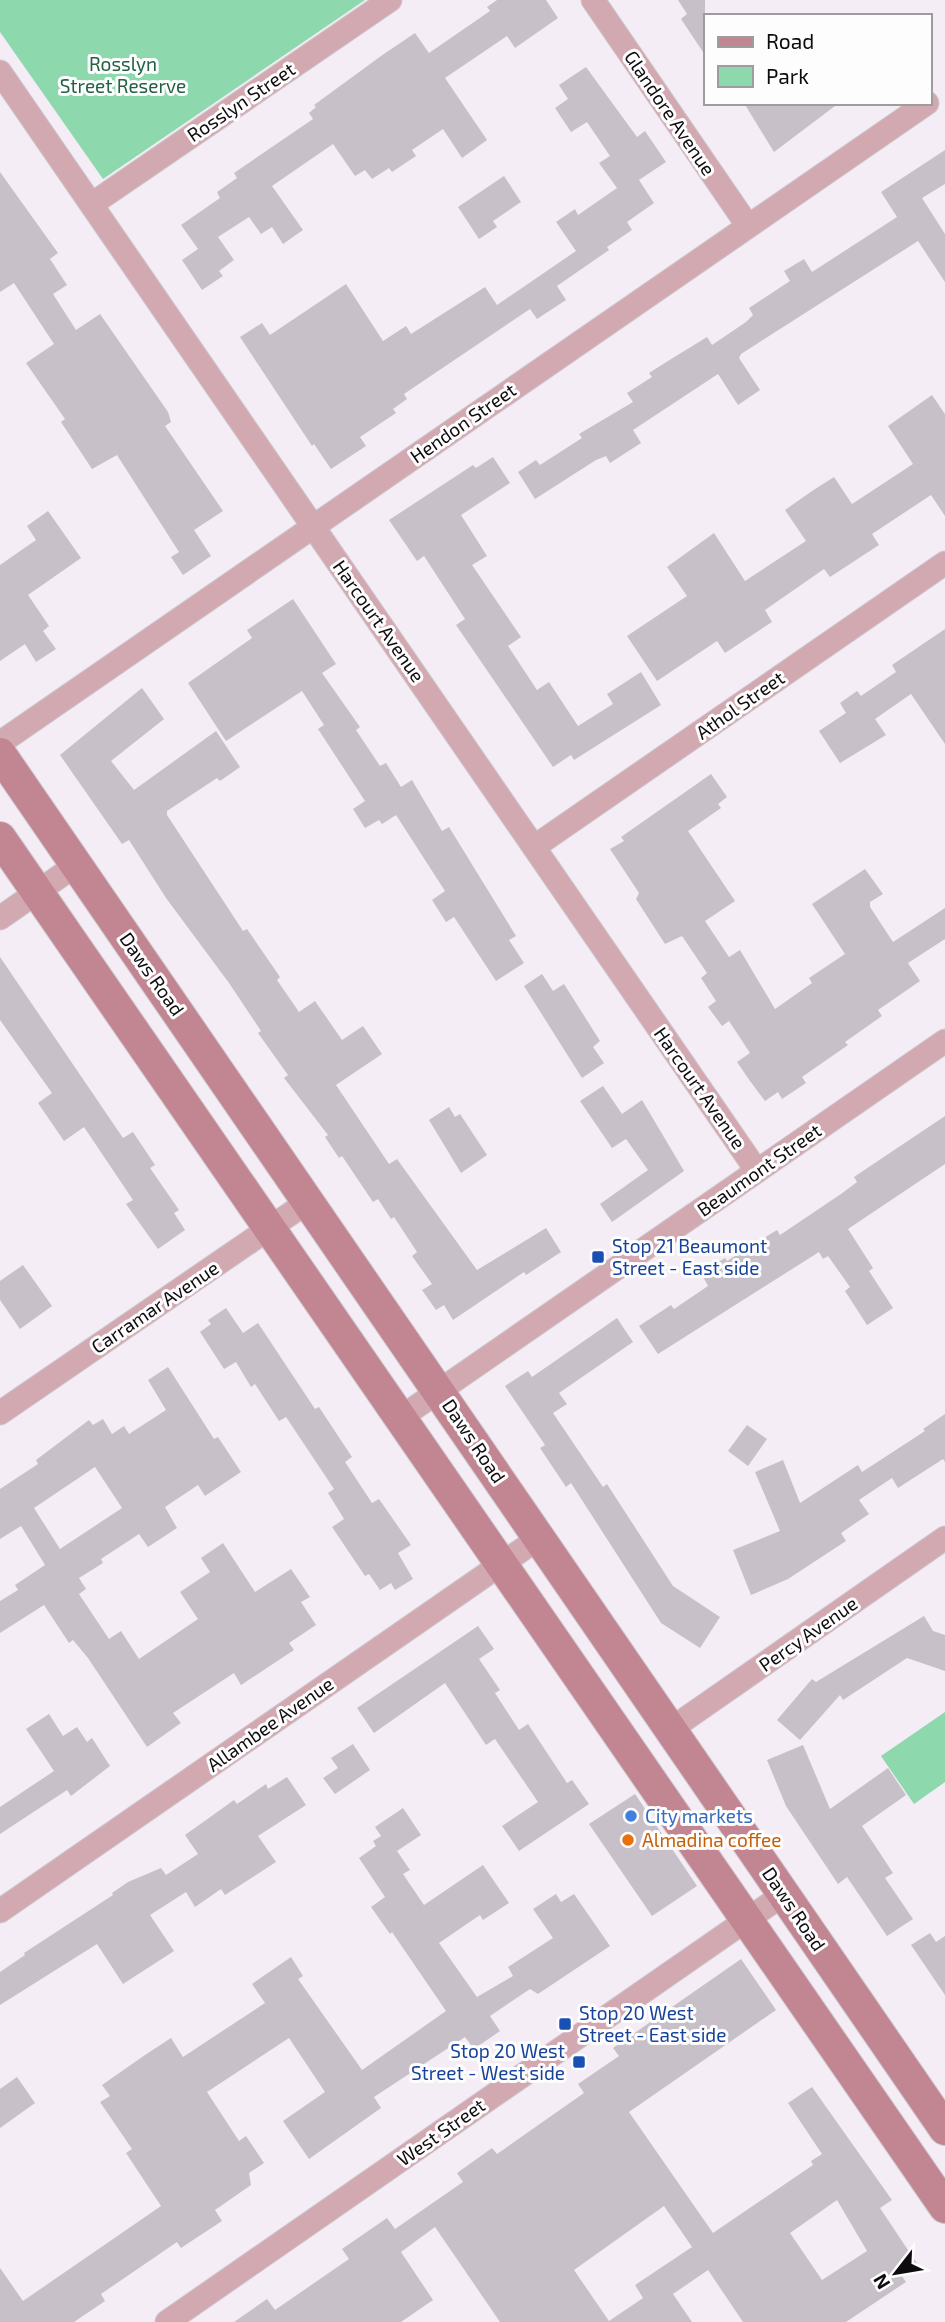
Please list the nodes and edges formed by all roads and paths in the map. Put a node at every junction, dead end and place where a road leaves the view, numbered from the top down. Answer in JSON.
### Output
{"nodes":[{"id":1,"x":390,"y":0,"type":"edge"},
{"id":2,"x":593,"y":0,"type":"edge"},
{"id":3,"x":0,"y":72,"type":"edge"},
{"id":4,"x":924,"y":105,"type":"edge"},
{"id":5,"x":92,"y":204,"type":"junction"},
{"id":6,"x":748,"y":226,"type":"junction"},
{"id":7,"x":313,"y":526,"type":"junction"},
{"id":8,"x":945,"y":564,"type":"edge"},
{"id":9,"x":0,"y":743,"type":"edge"},
{"id":10,"x":0,"y":754,"type":"edge"},
{"id":11,"x":0,"y":838,"type":"edge"},
{"id":12,"x":534,"y":847,"type":"junction"},
{"id":13,"x":76,"y":865,"type":"junction"},
{"id":14,"x":38,"y":892,"type":"junction"},
{"id":15,"x":0,"y":918,"type":"edge"},
{"id":16,"x":945,"y":1041,"type":"edge"},
{"id":17,"x":757,"y":1171,"type":"junction"},
{"id":18,"x":309,"y":1201,"type":"junction"},
{"id":19,"x":270,"y":1228,"type":"junction"},
{"id":20,"x":440,"y":1390,"type":"junction"},
{"id":21,"x":0,"y":1413,"type":"edge"},
{"id":22,"x":400,"y":1418,"type":"junction"},
{"id":23,"x":539,"y":1538,"type":"junction"},
{"id":24,"x":943,"y":1544,"type":"edge"},
{"id":25,"x":501,"y":1565,"type":"junction"},
{"id":26,"x":671,"y":1729,"type":"junction"},
{"id":27,"x":784,"y":1894,"type":"junction"},
{"id":28,"x":0,"y":1911,"type":"edge"},
{"id":29,"x":747,"y":1919,"type":"junction"},
{"id":30,"x":945,"y":2129,"type":"edge"},
{"id":31,"x":945,"y":2207,"type":"edge"},
{"id":32,"x":167,"y":2322,"type":"edge"}],
"edges":[{"from":1,"to":5,"type":"street","name":"Rosslyn Street"},
{"from":2,"to":6,"type":"street","name":"Glandore Avenue"},
{"from":3,"to":5,"type":"street","name":"Harcourt Avenue"},
{"from":4,"to":6,"type":"street","name":"Hendon Street"},
{"from":5,"to":7,"type":"street","name":"Harcourt Avenue"},
{"from":6,"to":7,"type":"street","name":"Hendon Street"},
{"from":7,"to":9,"type":"street","name":"Hendon Street"},
{"from":7,"to":12,"type":"street","name":"Harcourt Avenue"},
{"from":8,"to":12,"type":"street","name":"Athol Street"},
{"from":10,"to":13,"type":"main road","name":"Daws Road"},
{"from":11,"to":14,"type":"main road"},
{"from":12,"to":17,"type":"street","name":"Harcourt Avenue"},
{"from":13,"to":14,"type":"street"},
{"from":13,"to":18,"type":"main road","name":"Daws Road"},
{"from":14,"to":15,"type":"street"},
{"from":14,"to":19,"type":"main road"},
{"from":16,"to":17,"type":"street","name":"Beaumont Street"},
{"from":17,"to":20,"type":"street","name":"Beaumont Street"},
{"from":18,"to":19,"type":"street","name":"Carramar Avenue"},
{"from":18,"to":20,"type":"main road","name":"Daws Road"},
{"from":19,"to":21,"type":"street","name":"Carramar Avenue"},
{"from":19,"to":22,"type":"main road"},
{"from":20,"to":22,"type":"street","name":"Beaumont Street"},
{"from":20,"to":23,"type":"main road","name":"Daws Road"},
{"from":22,"to":25,"type":"main road"},
{"from":23,"to":25,"type":"street","name":"Allambee Avenue"},
{"from":23,"to":26,"type":"main road","name":"Daws Road"},
{"from":24,"to":26,"type":"street","name":"Percy Avenue"},
{"from":25,"to":28,"type":"street","name":"Allambee Avenue"},
{"from":25,"to":29,"type":"main road"},
{"from":26,"to":27,"type":"main road","name":"Daws Road"},
{"from":27,"to":29,"type":"street","name":"West Street"},
{"from":27,"to":30,"type":"main road","name":"Daws Road"},
{"from":29,"to":31,"type":"main road"},
{"from":29,"to":32,"type":"street","name":"West Street"}]}
